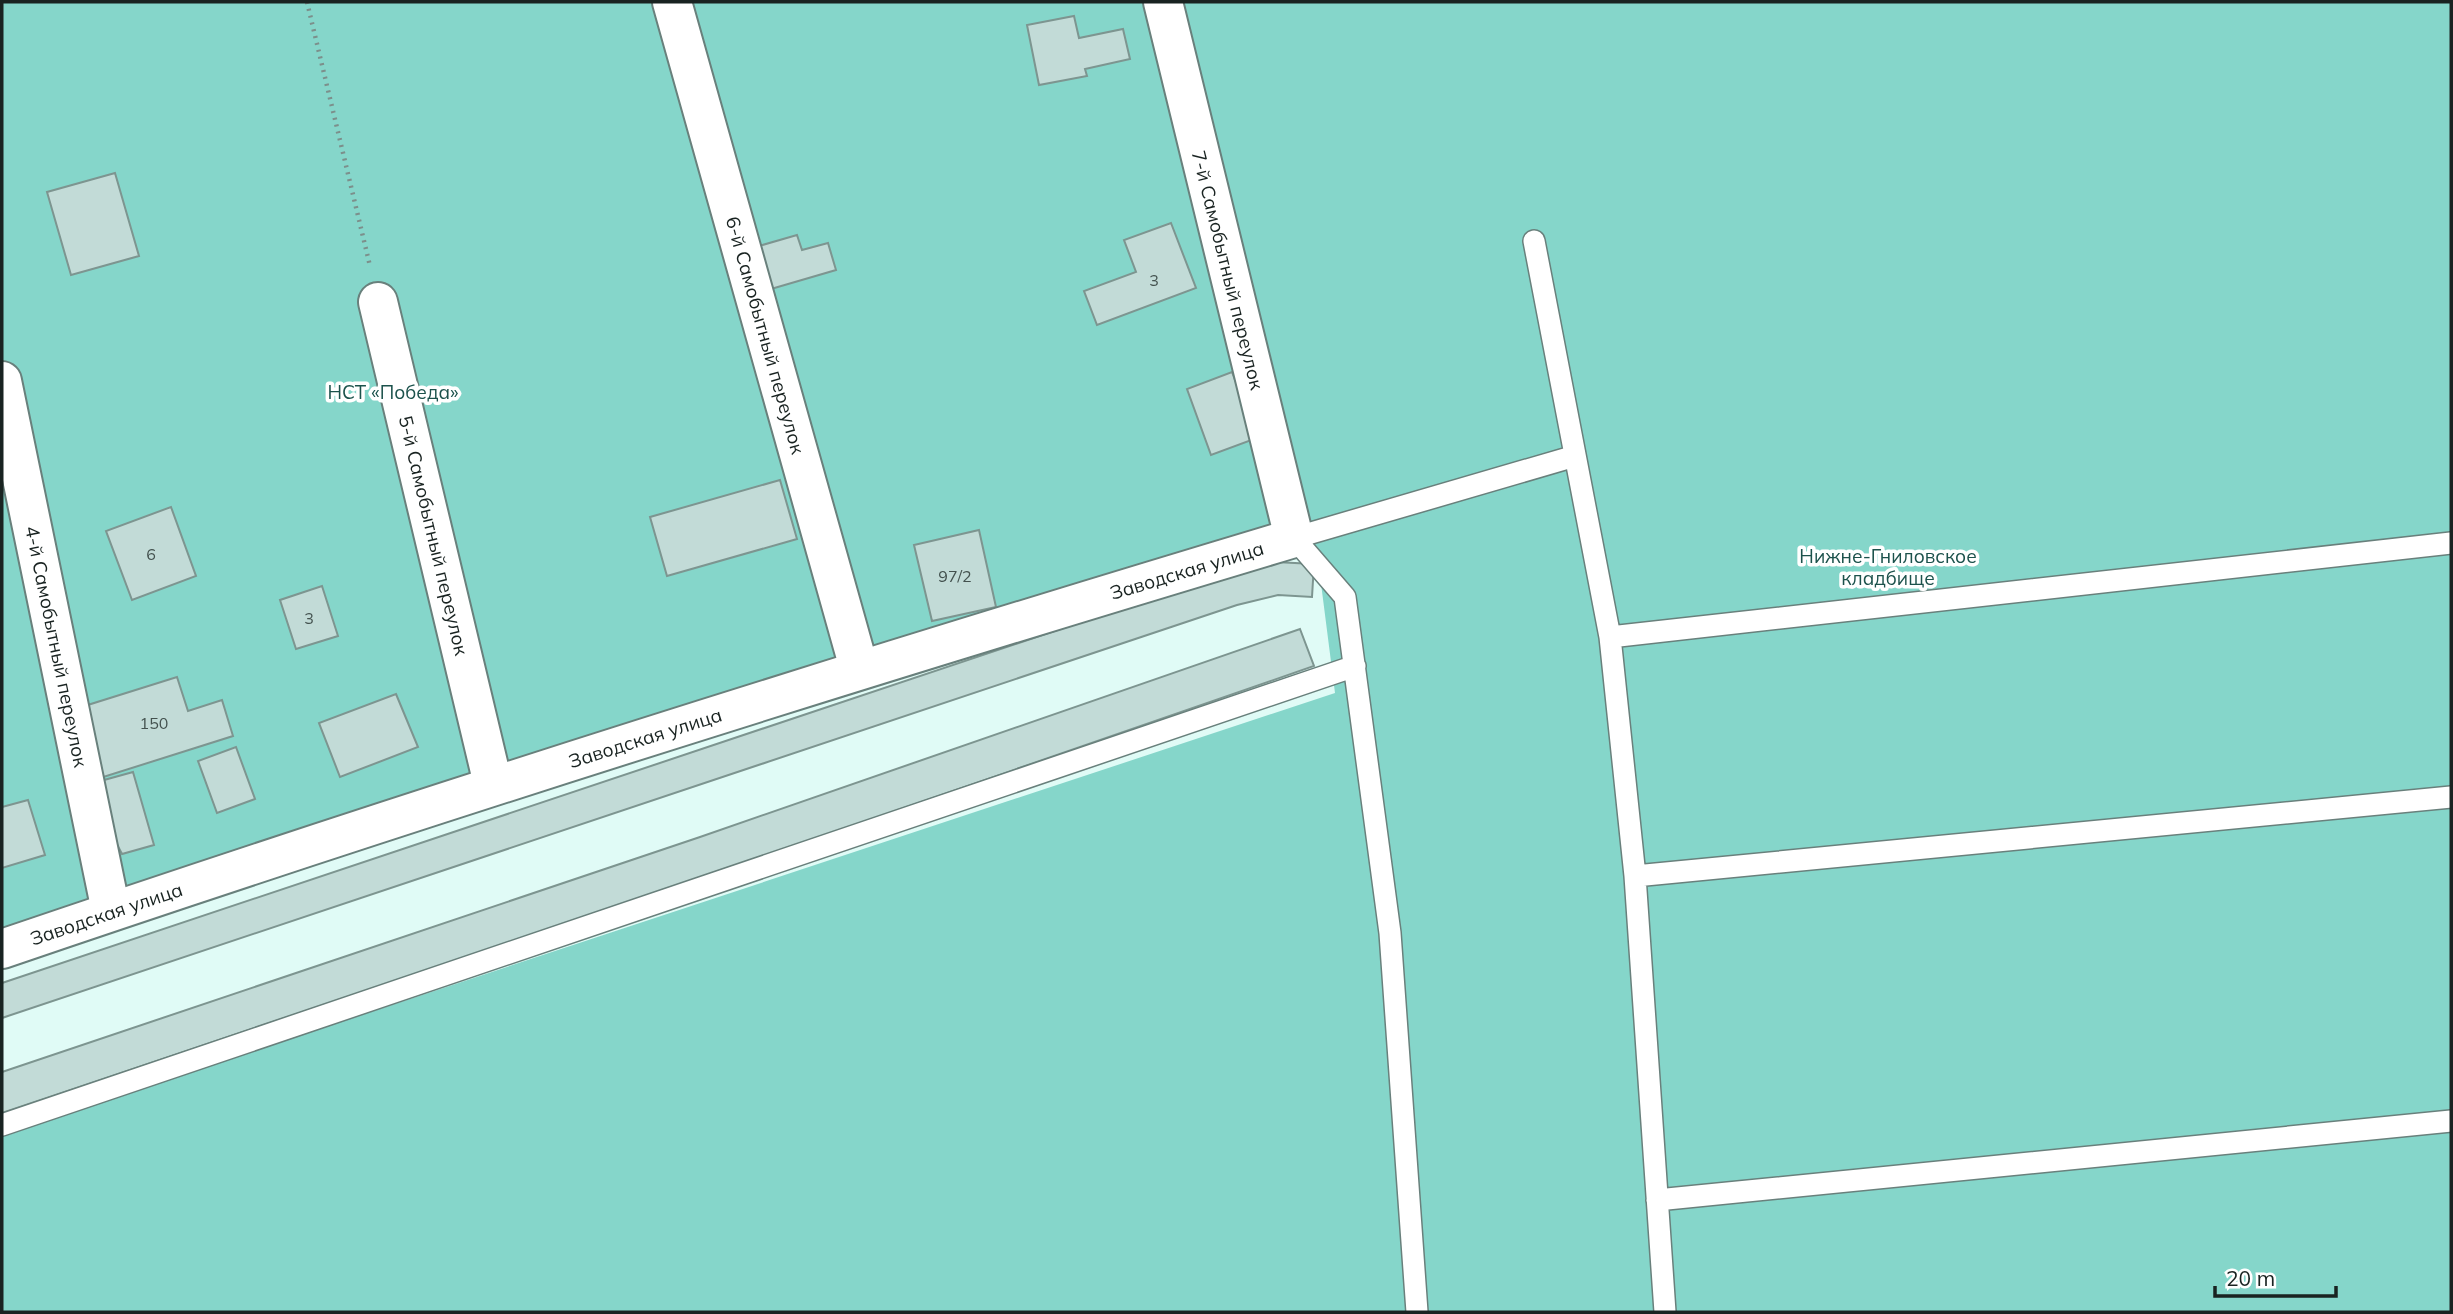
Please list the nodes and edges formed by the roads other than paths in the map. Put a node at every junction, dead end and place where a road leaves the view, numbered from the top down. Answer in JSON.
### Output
{"nodes":[{"id":1,"x":672,"y":2,"type":"edge"},
{"id":2,"x":1163,"y":2,"type":"edge"},
{"id":3,"x":1534,"y":241,"type":"dead end"},
{"id":4,"x":378,"y":302,"type":"road end"},
{"id":5,"x":2,"y":381,"type":"edge"},
{"id":6,"x":1574,"y":456,"type":"junction"},
{"id":7,"x":1294,"y":538,"type":"junction"},
{"id":8,"x":2451,"y":543,"type":"edge"},
{"id":9,"x":1611,"y":638,"type":"junction"},
{"id":10,"x":1355,"y":666,"type":"junction"},
{"id":11,"x":859,"y":668,"type":"junction"},
{"id":12,"x":493,"y":784,"type":"junction"},
{"id":13,"x":2451,"y":797,"type":"edge"},
{"id":14,"x":1635,"y":876,"type":"junction"},
{"id":15,"x":111,"y":911,"type":"junction"},
{"id":16,"x":2,"y":948,"type":"edge"},
{"id":17,"x":2451,"y":1121,"type":"edge"},
{"id":18,"x":2,"y":1125,"type":"edge"},
{"id":19,"x":1657,"y":1200,"type":"junction"},
{"id":20,"x":1417,"y":1312,"type":"edge"},
{"id":21,"x":1665,"y":1312,"type":"edge"}],
"edges":[{"from":1,"to":11,"type":"street","name":"6-й Самобытный переулок"},
{"from":2,"to":7,"type":"street","name":"7-й Самобытный переулок"},
{"from":3,"to":6,"type":"lane"},
{"from":4,"to":12,"type":"street","name":"5-й Самобытный переулок"},
{"from":5,"to":15,"type":"street","name":"4-й Самобытный переулок"},
{"from":6,"to":7,"type":"lane"},
{"from":6,"to":9,"type":"lane"},
{"from":7,"to":10,"type":"lane"},
{"from":7,"to":11,"type":"street","name":"Заводская улица"},
{"from":8,"to":9,"type":"lane"},
{"from":9,"to":14,"type":"lane"},
{"from":10,"to":18,"type":"lane"},
{"from":10,"to":20,"type":"lane"},
{"from":11,"to":12,"type":"street","name":"Заводская улица"},
{"from":12,"to":15,"type":"street","name":"Заводская улица"},
{"from":13,"to":14,"type":"lane"},
{"from":14,"to":19,"type":"lane"},
{"from":15,"to":16,"type":"street","name":"Заводская улица"},
{"from":17,"to":19,"type":"lane"},
{"from":19,"to":21,"type":"lane"}]}
